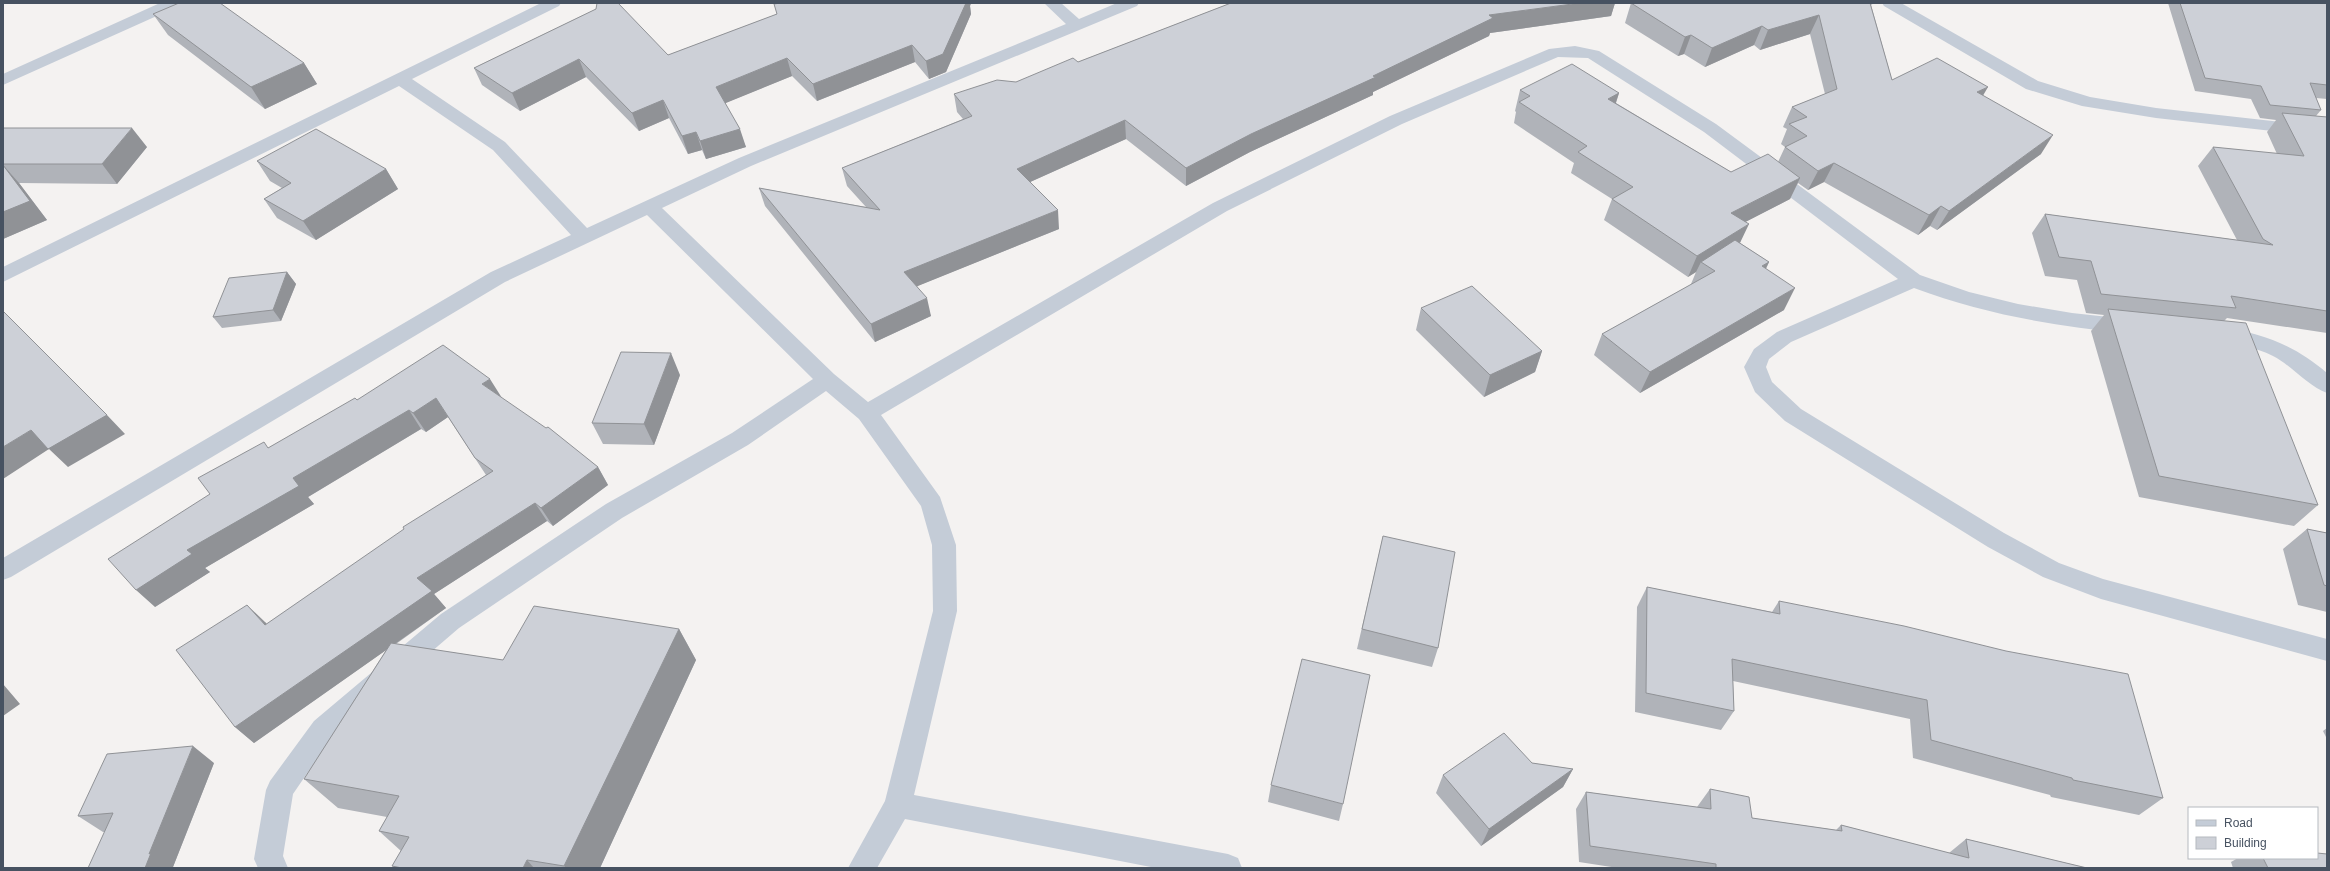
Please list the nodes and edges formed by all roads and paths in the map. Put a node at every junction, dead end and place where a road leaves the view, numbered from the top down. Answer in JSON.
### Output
{"nodes":[{"id":1,"x":173,"y":3,"type":"edge"},
{"id":2,"x":553,"y":3,"type":"edge"},
{"id":3,"x":1052,"y":3,"type":"edge"},
{"id":4,"x":1131,"y":3,"type":"edge"},
{"id":5,"x":1890,"y":3,"type":"edge"},
{"id":6,"x":1076,"y":25,"type":"junction"},
{"id":7,"x":399,"y":78,"type":"junction"},
{"id":8,"x":3,"y":80,"type":"edge"},
{"id":9,"x":2327,"y":132,"type":"edge"},
{"id":10,"x":650,"y":207,"type":"junction"},
{"id":11,"x":584,"y":237,"type":"junction"},
{"id":12,"x":3,"y":275,"type":"edge"},
{"id":13,"x":1914,"y":280,"type":"junction"},
{"id":14,"x":2147,"y":328,"type":"edge"},
{"id":15,"x":2201,"y":333,"type":"edge"},
{"id":16,"x":827,"y":380,"type":"junction"},
{"id":17,"x":2327,"y":385,"type":"edge"},
{"id":18,"x":867,"y":413,"type":"junction"},
{"id":19,"x":3,"y":570,"type":"edge"},
{"id":20,"x":2327,"y":650,"type":"edge"},
{"id":21,"x":898,"y":805,"type":"junction"},
{"id":22,"x":274,"y":868,"type":"edge"},
{"id":23,"x":862,"y":868,"type":"edge"},
{"id":24,"x":1228,"y":868,"type":"edge"}],
"edges":[{"from":1,"to":8,"type":"street"},
{"from":2,"to":7,"type":"street"},
{"from":3,"to":6,"type":"street"},
{"from":4,"to":6,"type":"street"},
{"from":5,"to":9,"type":"street"},
{"from":6,"to":10,"type":"street"},
{"from":7,"to":11,"type":"street"},
{"from":7,"to":12,"type":"street"},
{"from":10,"to":11,"type":"street"},
{"from":10,"to":16,"type":"street"},
{"from":11,"to":19,"type":"street"},
{"from":13,"to":14,"type":"street"},
{"from":13,"to":18,"type":"street"},
{"from":13,"to":20,"type":"street"},
{"from":15,"to":17,"type":"street"},
{"from":16,"to":18,"type":"street"},
{"from":16,"to":22,"type":"street"},
{"from":18,"to":21,"type":"street"},
{"from":21,"to":23,"type":"street"},
{"from":21,"to":24,"type":"street"}]}
